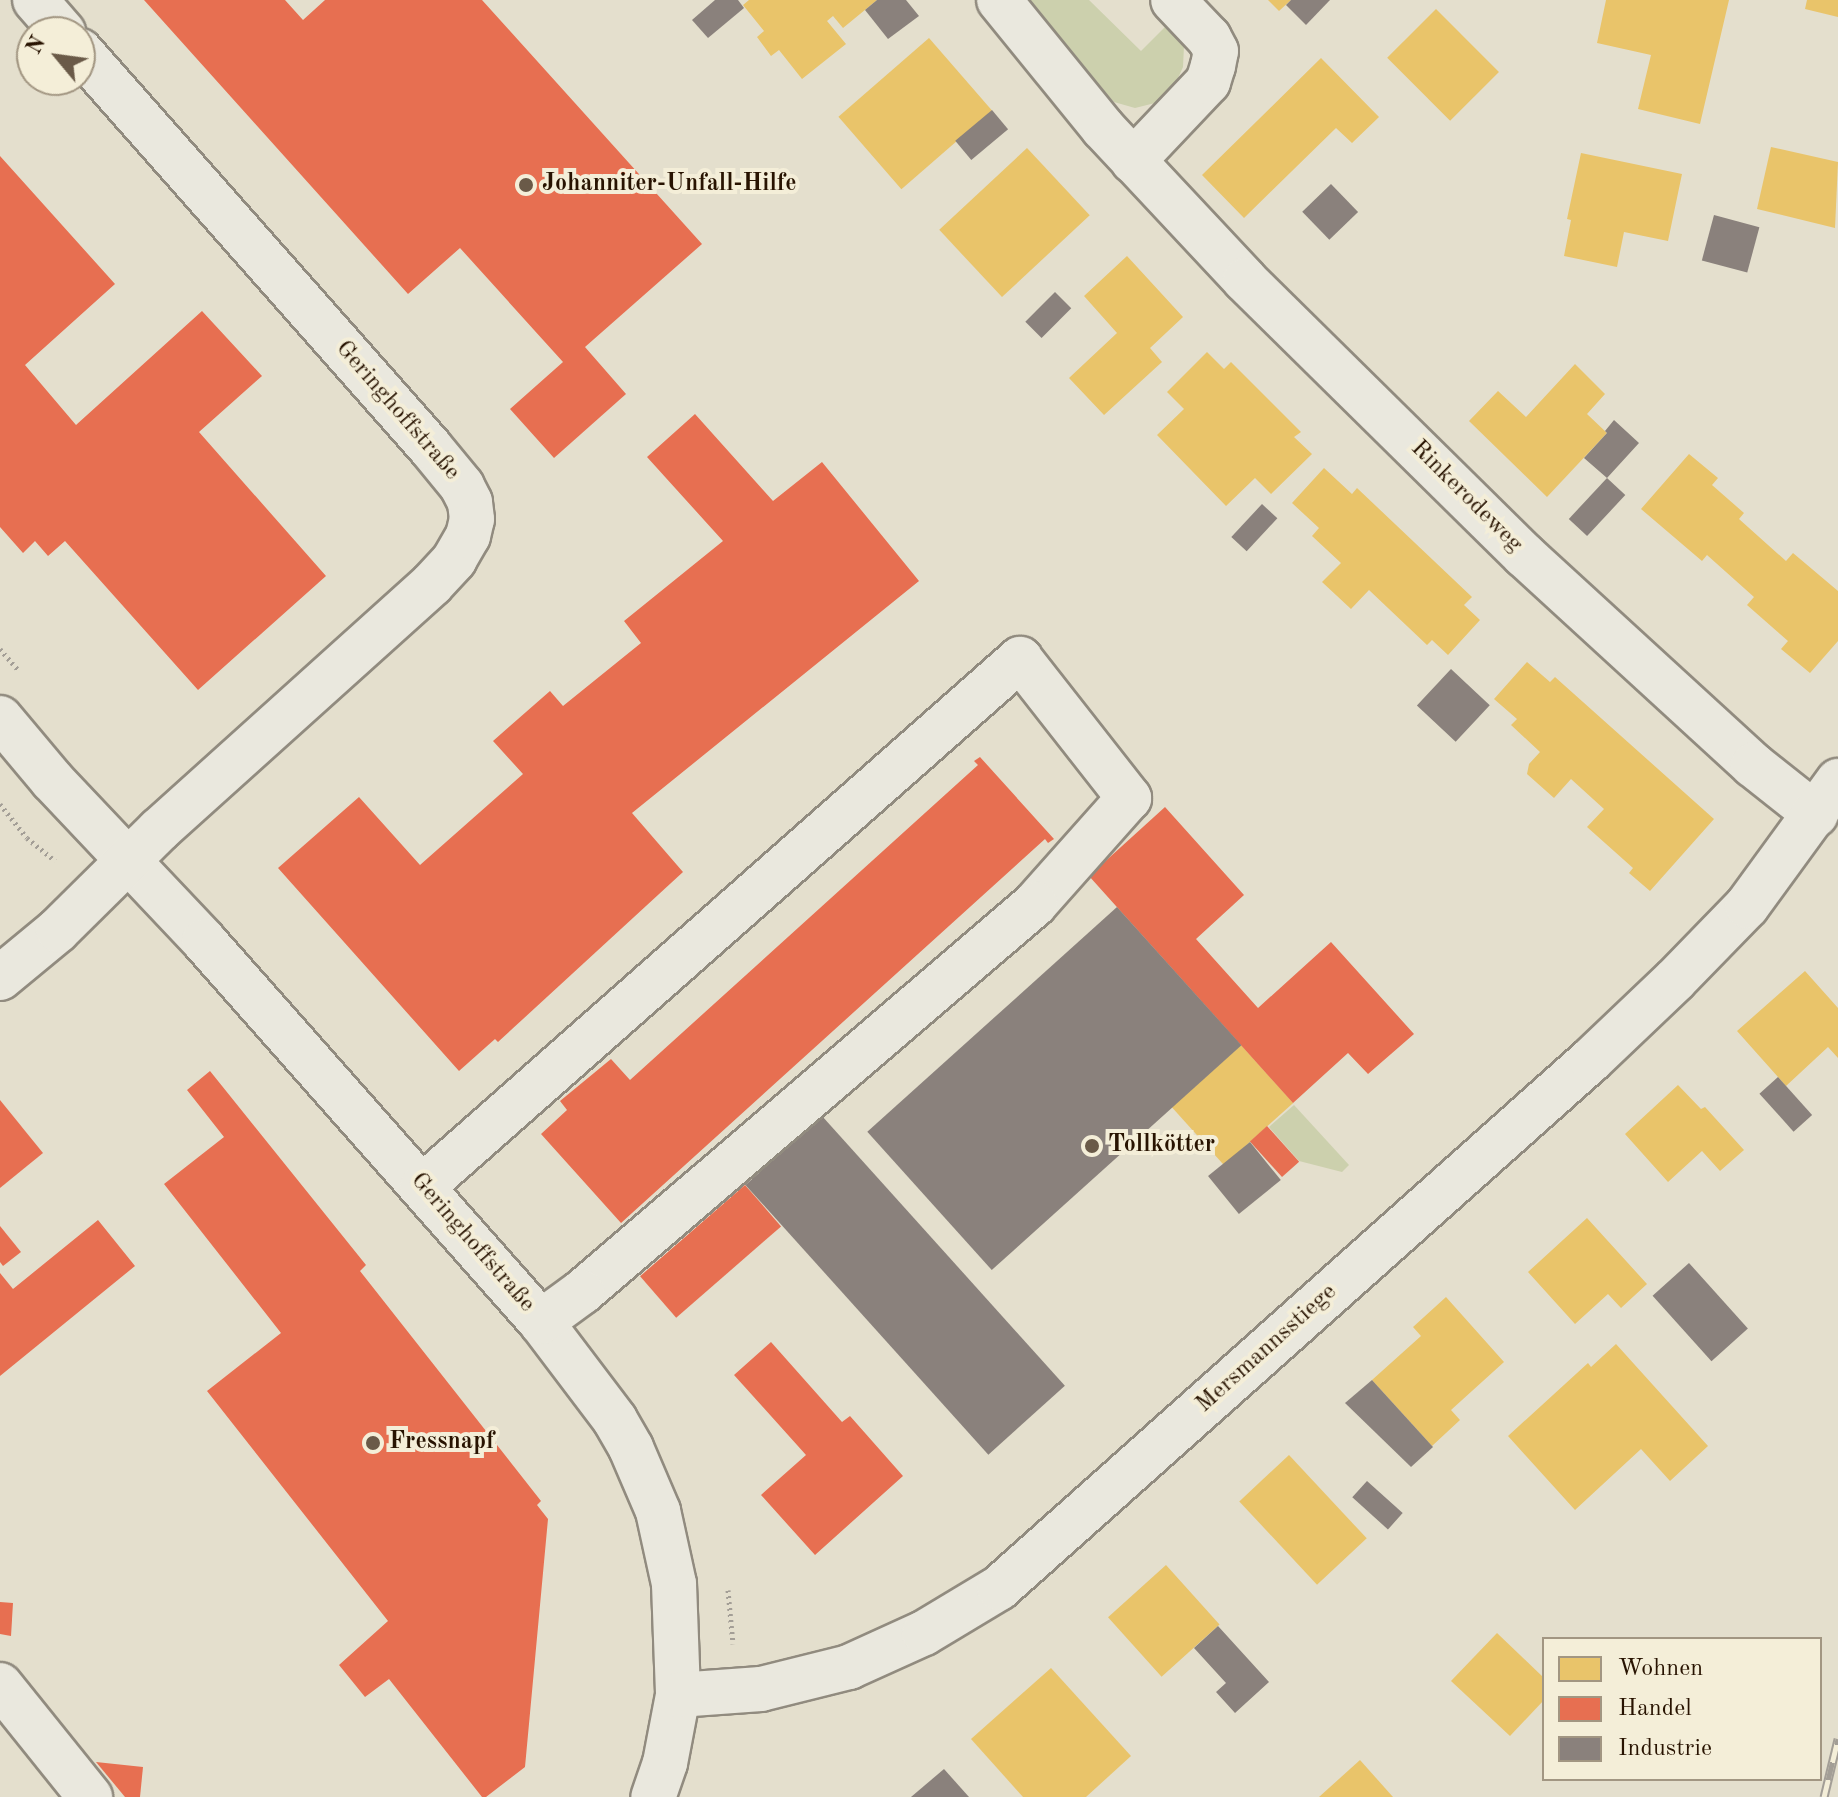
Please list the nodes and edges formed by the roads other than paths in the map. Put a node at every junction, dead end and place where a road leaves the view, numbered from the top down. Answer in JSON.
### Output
{"nodes":[{"id":1,"x":35,"y":0,"type":"edge"},
{"id":2,"x":999,"y":0,"type":"edge"},
{"id":3,"x":1173,"y":0,"type":"edge"},
{"id":4,"x":49,"y":16,"type":"edge"},
{"id":5,"x":96,"y":69,"type":"edge"},
{"id":6,"x":1133,"y":161,"type":"junction"},
{"id":7,"x":0,"y":718,"type":"edge"},
{"id":8,"x":1827,"y":798,"type":"edge"},
{"id":9,"x":128,"y":861,"type":"junction"},
{"id":10,"x":0,"y":978,"type":"edge"},
{"id":11,"x":422,"y":1187,"type":"junction"},
{"id":12,"x":541,"y":1322,"type":"junction"},
{"id":13,"x":0,"y":1685,"type":"edge"},
{"id":14,"x":678,"y":1695,"type":"junction"},
{"id":15,"x":90,"y":1797,"type":"edge"},
{"id":16,"x":653,"y":1797,"type":"edge"}],
"edges":[{"from":1,"to":4,"type":"street"},
{"from":2,"to":6,"type":"street","name":"Rinkerodeweg"},
{"from":3,"to":6,"type":"street"},
{"from":5,"to":9,"type":"street","name":"Geringhoffstraße"},
{"from":6,"to":8,"type":"street","name":"Rinkerodeweg"},
{"from":7,"to":9,"type":"street","name":"Geringhoffstraße"},
{"from":8,"to":14,"type":"street","name":"Mersmannsstiege"},
{"from":9,"to":10,"type":"street","name":"Geringhoffstraße"},
{"from":9,"to":11,"type":"street","name":"Geringhoffstraße"},
{"from":11,"to":12,"type":"street","name":"Geringhoffstraße"},
{"from":11,"to":12,"type":"street"},
{"from":12,"to":14,"type":"street","name":"Geringhoffstraße"},
{"from":13,"to":15,"type":"street"},
{"from":14,"to":16,"type":"street"}]}
